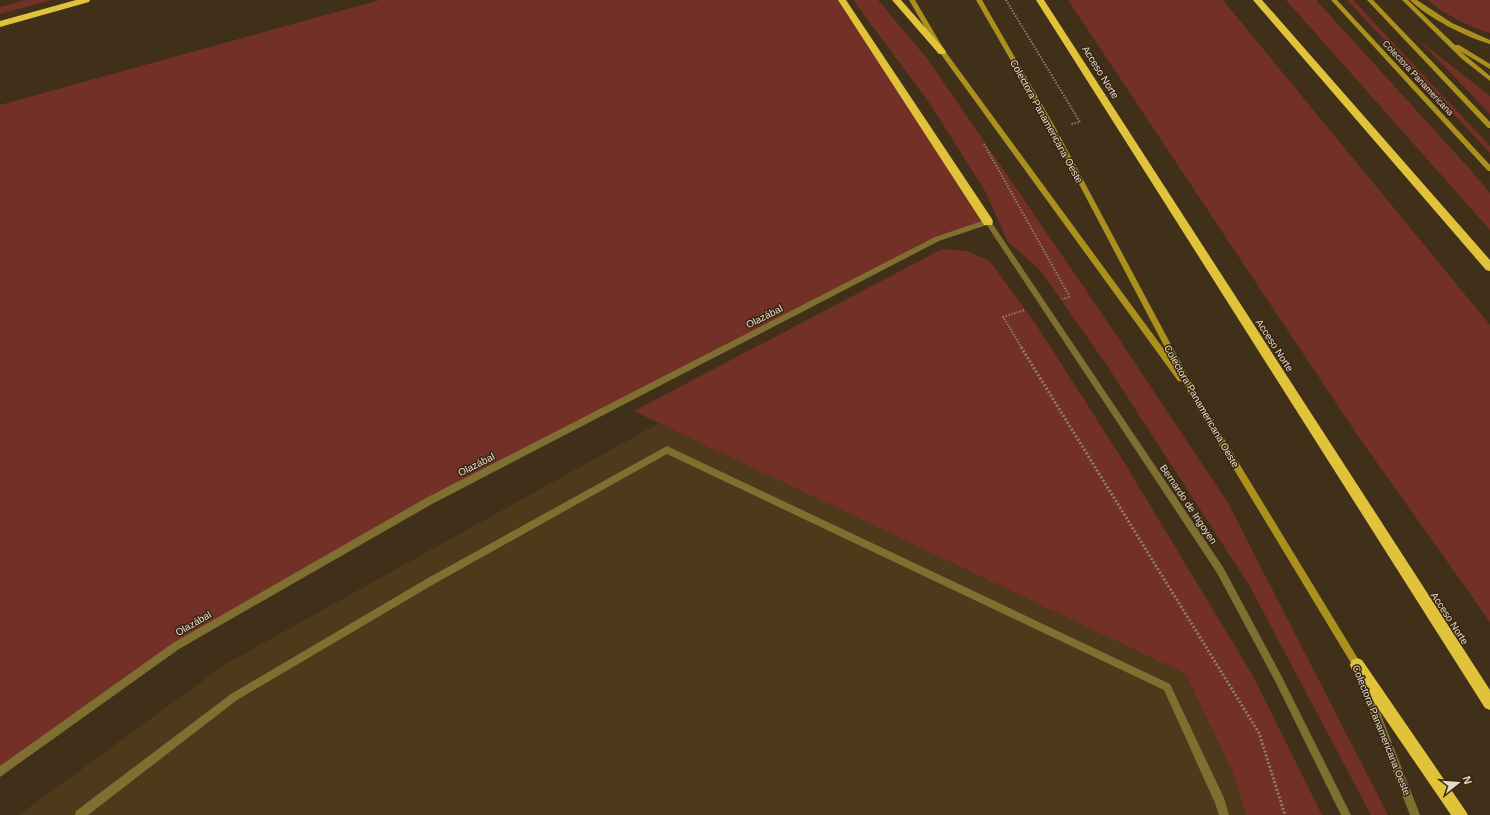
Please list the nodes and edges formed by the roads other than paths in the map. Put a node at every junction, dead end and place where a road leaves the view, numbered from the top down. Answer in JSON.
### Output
{"nodes":[{"id":1,"x":86,"y":0,"type":"edge"},
{"id":2,"x":95,"y":0,"type":"edge"},
{"id":3,"x":842,"y":0,"type":"edge"},
{"id":4,"x":896,"y":0,"type":"edge"},
{"id":5,"x":912,"y":0,"type":"edge"},
{"id":6,"x":979,"y":0,"type":"edge"},
{"id":7,"x":1040,"y":0,"type":"edge"},
{"id":8,"x":1257,"y":0,"type":"edge"},
{"id":9,"x":1334,"y":0,"type":"edge"},
{"id":10,"x":1370,"y":0,"type":"edge"},
{"id":11,"x":1405,"y":0,"type":"edge"},
{"id":12,"x":1413,"y":0,"type":"edge"},
{"id":13,"x":28,"y":17,"type":"junction"},
{"id":14,"x":0,"y":24,"type":"edge"},
{"id":15,"x":1441,"y":36,"type":"junction"},
{"id":16,"x":1490,"y":42,"type":"edge"},
{"id":17,"x":942,"y":52,"type":"junction"},
{"id":18,"x":1490,"y":67,"type":"edge"},
{"id":19,"x":1490,"y":79,"type":"edge"},
{"id":20,"x":1490,"y":126,"type":"edge"},
{"id":21,"x":1490,"y":169,"type":"edge"},
{"id":22,"x":988,"y":222,"type":"junction"},
{"id":23,"x":1490,"y":267,"type":"edge"},
{"id":24,"x":1198,"y":403,"type":"junction"},
{"id":25,"x":1357,"y":665,"type":"junction"},
{"id":26,"x":1490,"y":704,"type":"edge"},
{"id":27,"x":0,"y":772,"type":"edge"},
{"id":28,"x":80,"y":815,"type":"edge"},
{"id":29,"x":1224,"y":815,"type":"edge"},
{"id":30,"x":1346,"y":815,"type":"edge"},
{"id":31,"x":1416,"y":815,"type":"edge"},
{"id":32,"x":1460,"y":815,"type":"edge"}],
"edges":[{"from":1,"to":13,"type":"highway"},
{"from":2,"to":13,"type":"highway"},
{"from":3,"to":22,"type":"highway"},
{"from":4,"to":17,"type":"highway"},
{"from":5,"to":17,"type":"main road"},
{"from":6,"to":24,"type":"main road","name":"Colectora Panamericana Oeste"},
{"from":7,"to":26,"type":"highway","name":"Acceso Norte"},
{"from":8,"to":23,"type":"highway"},
{"from":9,"to":21,"type":"main road","name":"Colectora Panamericana"},
{"from":10,"to":20,"type":"main road"},
{"from":11,"to":15,"type":"main road"},
{"from":12,"to":16,"type":"main road"},
{"from":13,"to":14,"type":"highway"},
{"from":15,"to":18,"type":"main road"},
{"from":15,"to":19,"type":"main road"},
{"from":17,"to":24,"type":"main road"},
{"from":22,"to":27,"type":"street","name":"Olazábal"},
{"from":22,"to":30,"type":"street","name":"Bernardo de Irigoyen"},
{"from":24,"to":25,"type":"main road","name":"Colectora Panamericana Oeste"},
{"from":25,"to":31,"type":"street","name":"Colectora Panamericana Oeste"},
{"from":25,"to":32,"type":"highway"},
{"from":28,"to":29,"type":"street"}]}
